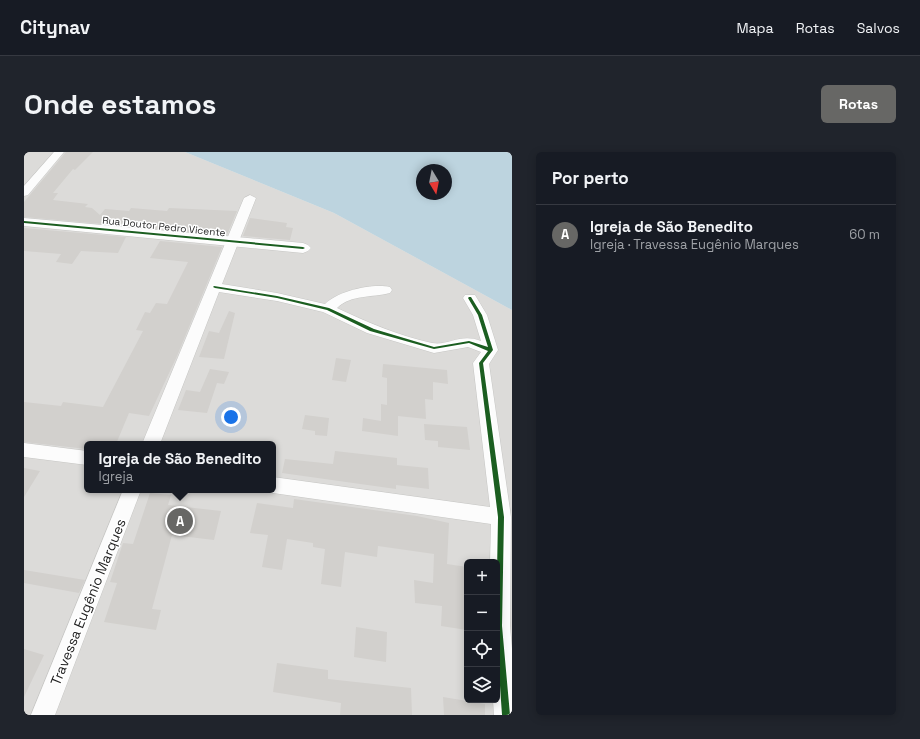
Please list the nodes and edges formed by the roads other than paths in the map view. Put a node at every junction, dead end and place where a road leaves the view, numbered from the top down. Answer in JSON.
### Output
{"nodes":[{"id":1,"x":59,"y":152,"type":"edge"},
{"id":2,"x":24,"y":193,"type":"edge"},
{"id":3,"x":250,"y":198,"type":"dead end"},
{"id":4,"x":24,"y":222,"type":"edge"},
{"id":5,"x":234,"y":242,"type":"junction"},
{"id":6,"x":303,"y":248,"type":"dead end"},
{"id":7,"x":215,"y":287,"type":"junction"},
{"id":8,"x":385,"y":290,"type":"dead end"},
{"id":9,"x":470,"y":298,"type":"dead end"},
{"id":10,"x":328,"y":309,"type":"junction"},
{"id":11,"x":491,"y":350,"type":"junction"},
{"id":12,"x":152,"y":441,"type":"edge"},
{"id":13,"x":24,"y":450,"type":"edge"},
{"id":14,"x":84,"y":458,"type":"edge"},
{"id":15,"x":276,"y":485,"type":"edge"},
{"id":16,"x":506,"y":492,"type":"edge"},
{"id":17,"x":131,"y":493,"type":"edge"},
{"id":18,"x":501,"y":517,"type":"junction"},
{"id":19,"x":43,"y":715,"type":"edge"},
{"id":20,"x":506,"y":715,"type":"edge"}],
"edges":[{"from":1,"to":2,"type":"street"},
{"from":3,"to":5,"type":"street"},
{"from":4,"to":5,"type":"street","name":"Rua Doutor Pedro Vicente"},
{"from":5,"to":6,"type":"street","name":"Rua Doutor Pedro Vicente"},
{"from":5,"to":7,"type":"street"},
{"from":7,"to":10,"type":"street"},
{"from":7,"to":12,"type":"street"},
{"from":8,"to":10,"type":"street"},
{"from":9,"to":11,"type":"street"},
{"from":10,"to":11,"type":"street"},
{"from":11,"to":16,"type":"street"},
{"from":13,"to":14,"type":"street"},
{"from":15,"to":18,"type":"street"},
{"from":16,"to":18,"type":"street"},
{"from":17,"to":19,"type":"street","name":"Travessa Eugênio Marques"},
{"from":18,"to":20,"type":"street"}]}
